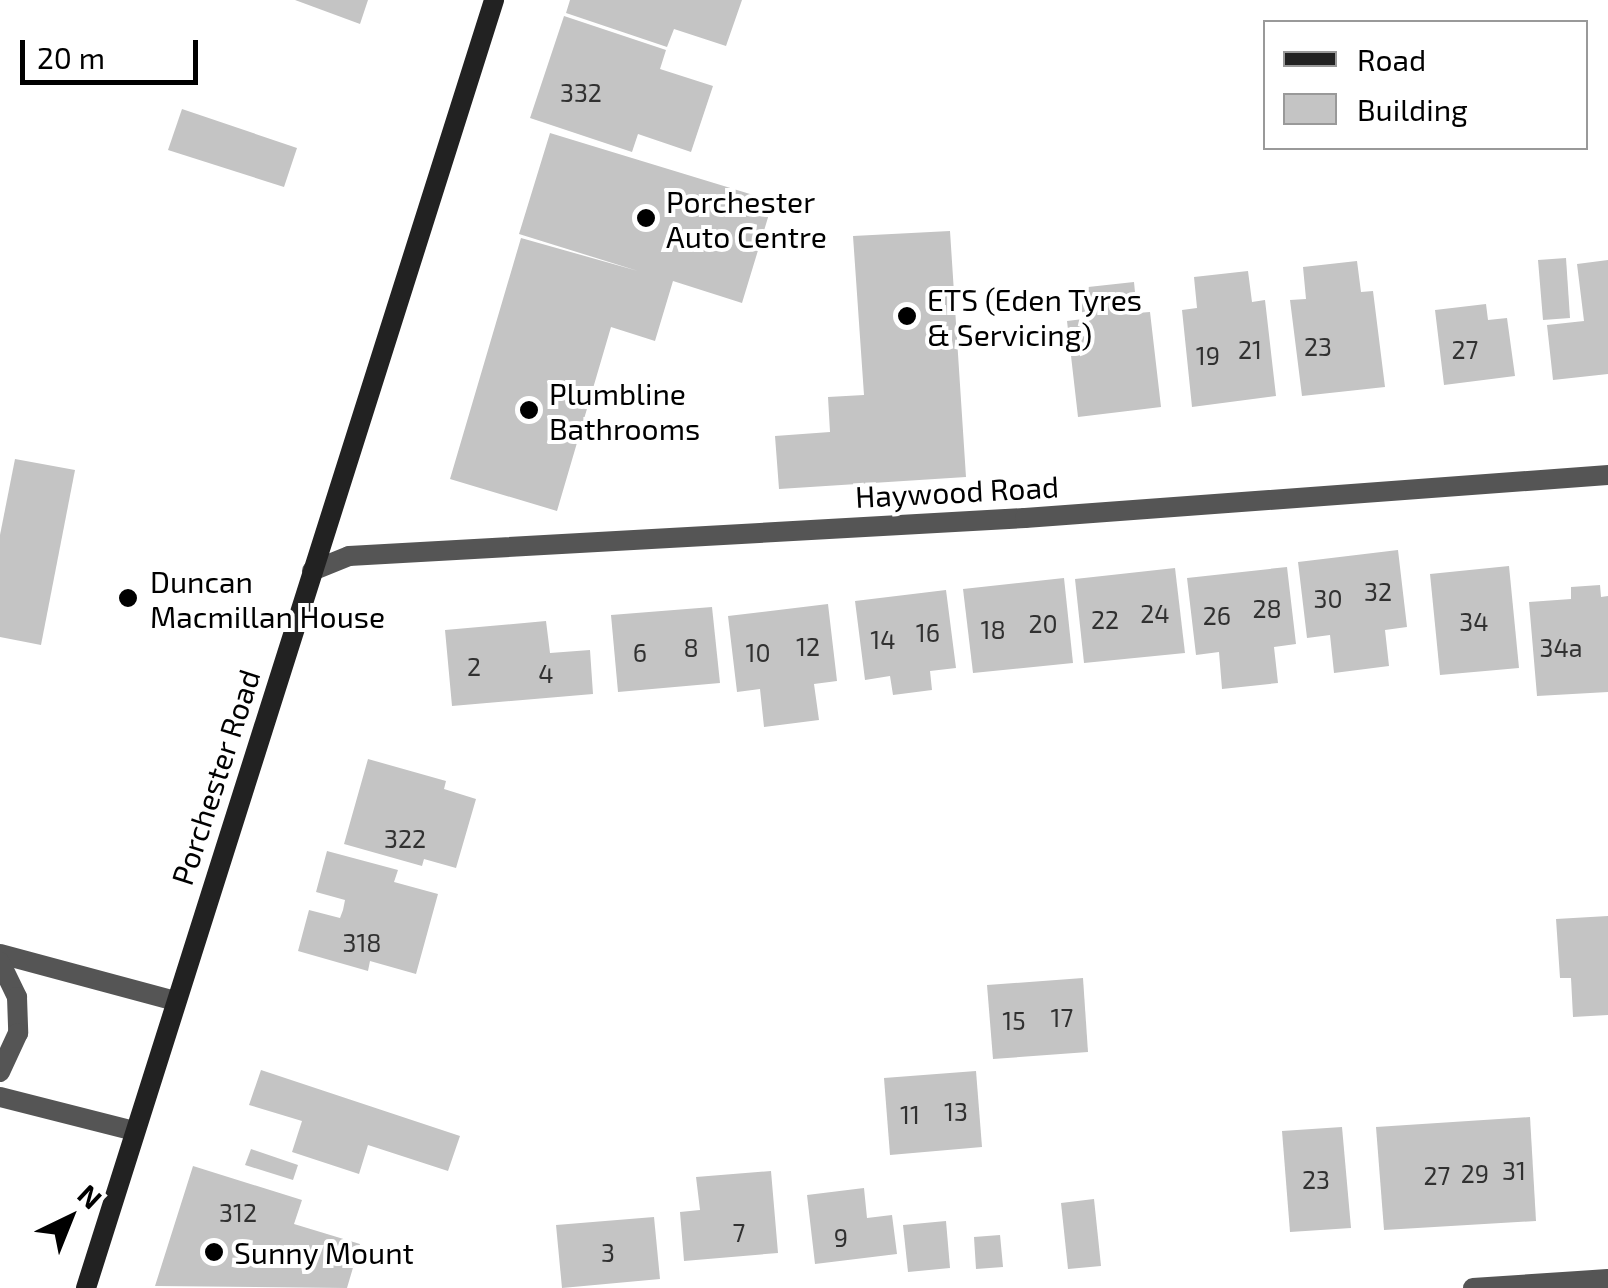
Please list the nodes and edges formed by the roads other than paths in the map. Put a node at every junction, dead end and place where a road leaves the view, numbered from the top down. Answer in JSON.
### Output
{"nodes":[{"id":1,"x":494,"y":0,"type":"edge"},
{"id":2,"x":1608,"y":475,"type":"edge"},
{"id":3,"x":312,"y":571,"type":"junction"},
{"id":4,"x":0,"y":958,"type":"edge"},
{"id":5,"x":176,"y":1001,"type":"junction"},
{"id":6,"x":0,"y":1072,"type":"edge"},
{"id":7,"x":0,"y":1098,"type":"edge"},
{"id":8,"x":134,"y":1131,"type":"junction"},
{"id":9,"x":1608,"y":1279,"type":"edge"},
{"id":10,"x":86,"y":1288,"type":"edge"},
{"id":11,"x":1473,"y":1288,"type":"edge"}],
"edges":[{"from":1,"to":3,"type":"street","name":"Porchester Road"},
{"from":2,"to":3,"type":"street","name":"Haywood Road"},
{"from":3,"to":5,"type":"street","name":"Porchester Road"},
{"from":4,"to":5,"type":"street"},
{"from":4,"to":6,"type":"street"},
{"from":5,"to":8,"type":"street","name":"Porchester Road"},
{"from":7,"to":8,"type":"street"},
{"from":8,"to":10,"type":"street","name":"Porchester Road"},
{"from":9,"to":11,"type":"street"}]}
